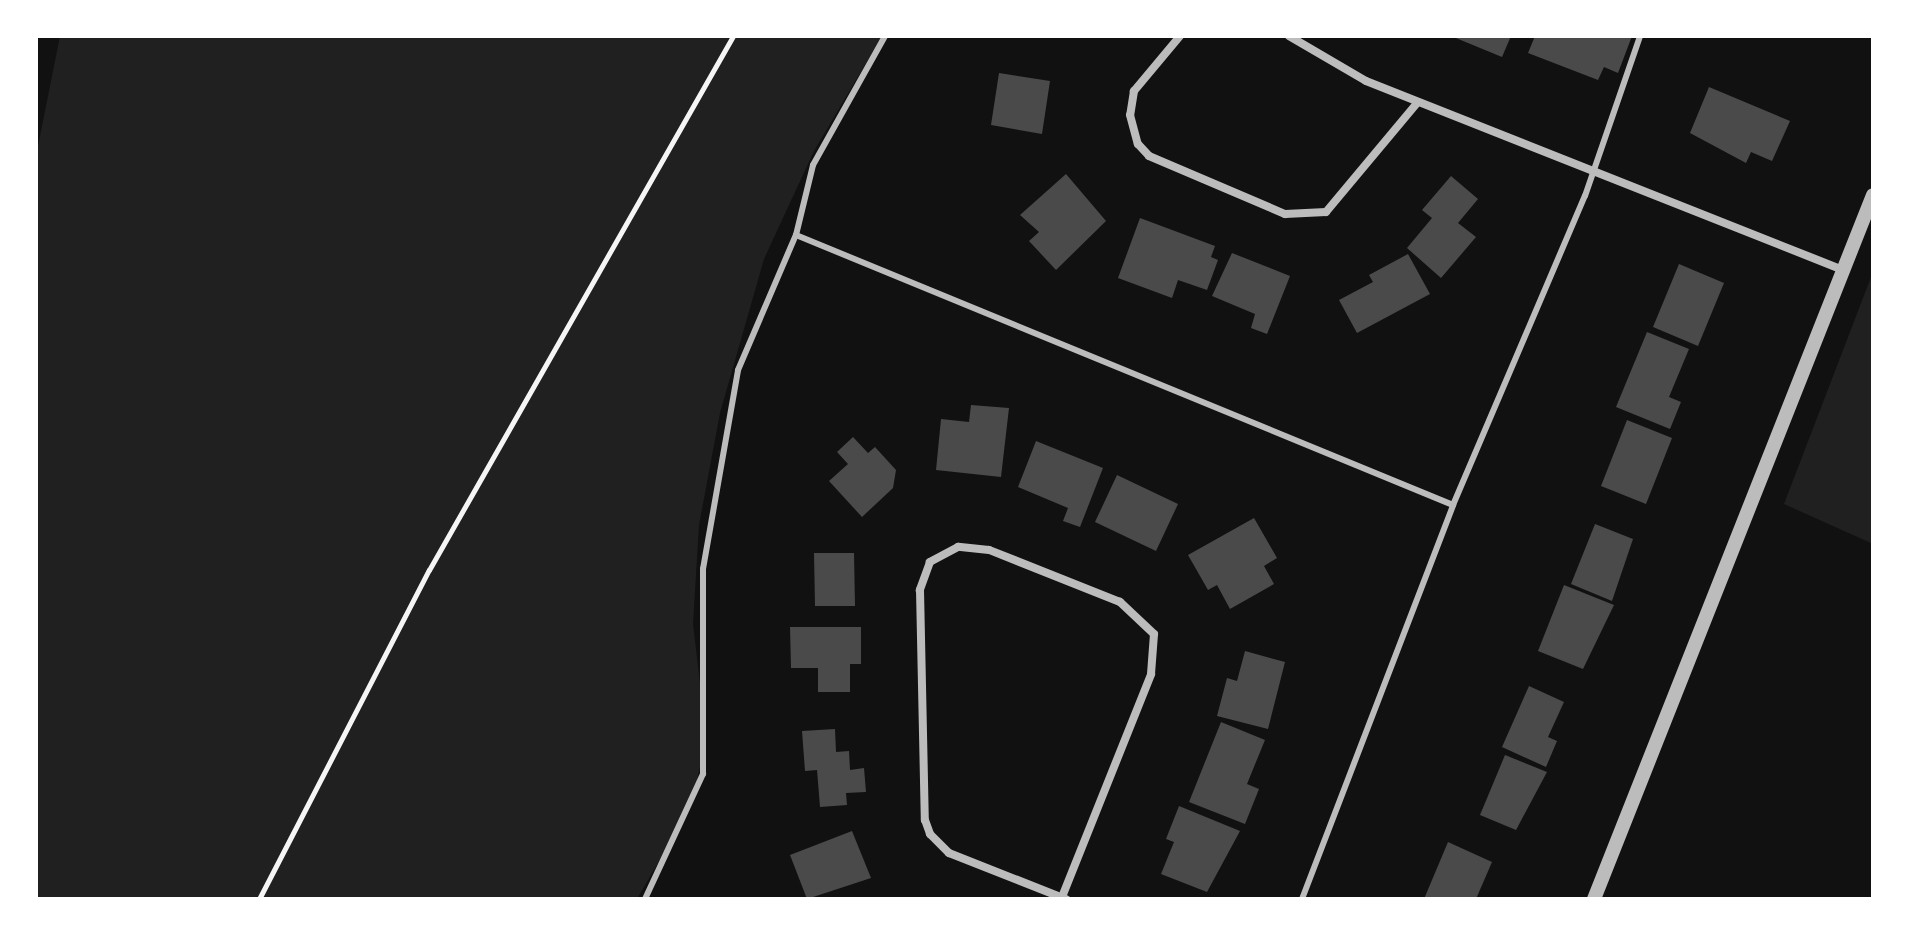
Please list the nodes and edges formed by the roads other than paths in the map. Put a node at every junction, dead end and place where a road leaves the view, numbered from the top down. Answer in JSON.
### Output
{"nodes":[{"id":1,"x":885,"y":36,"type":"edge"},
{"id":2,"x":1180,"y":36,"type":"edge"},
{"id":3,"x":1289,"y":36,"type":"edge"},
{"id":4,"x":1640,"y":36,"type":"edge"},
{"id":5,"x":1418,"y":102,"type":"junction"},
{"id":6,"x":1594,"y":171,"type":"junction"},
{"id":7,"x":1873,"y":195,"type":"edge"},
{"id":8,"x":796,"y":235,"type":"junction"},
{"id":9,"x":1843,"y":270,"type":"junction"},
{"id":10,"x":1453,"y":505,"type":"junction"},
{"id":11,"x":1064,"y":898,"type":"edge"},
{"id":12,"x":645,"y":899,"type":"edge"},
{"id":13,"x":1302,"y":899,"type":"edge"},
{"id":14,"x":1594,"y":899,"type":"edge"}],
"edges":[{"from":1,"to":8,"type":"lane"},
{"from":2,"to":5,"type":"street"},
{"from":3,"to":5,"type":"street"},
{"from":4,"to":6,"type":"lane"},
{"from":5,"to":6,"type":"street"},
{"from":6,"to":9,"type":"street"},
{"from":6,"to":10,"type":"lane"},
{"from":7,"to":9,"type":"street"},
{"from":8,"to":10,"type":"lane"},
{"from":8,"to":12,"type":"lane"},
{"from":9,"to":14,"type":"street"},
{"from":10,"to":13,"type":"lane"},
{"from":11,"to":11,"type":"street"}]}
